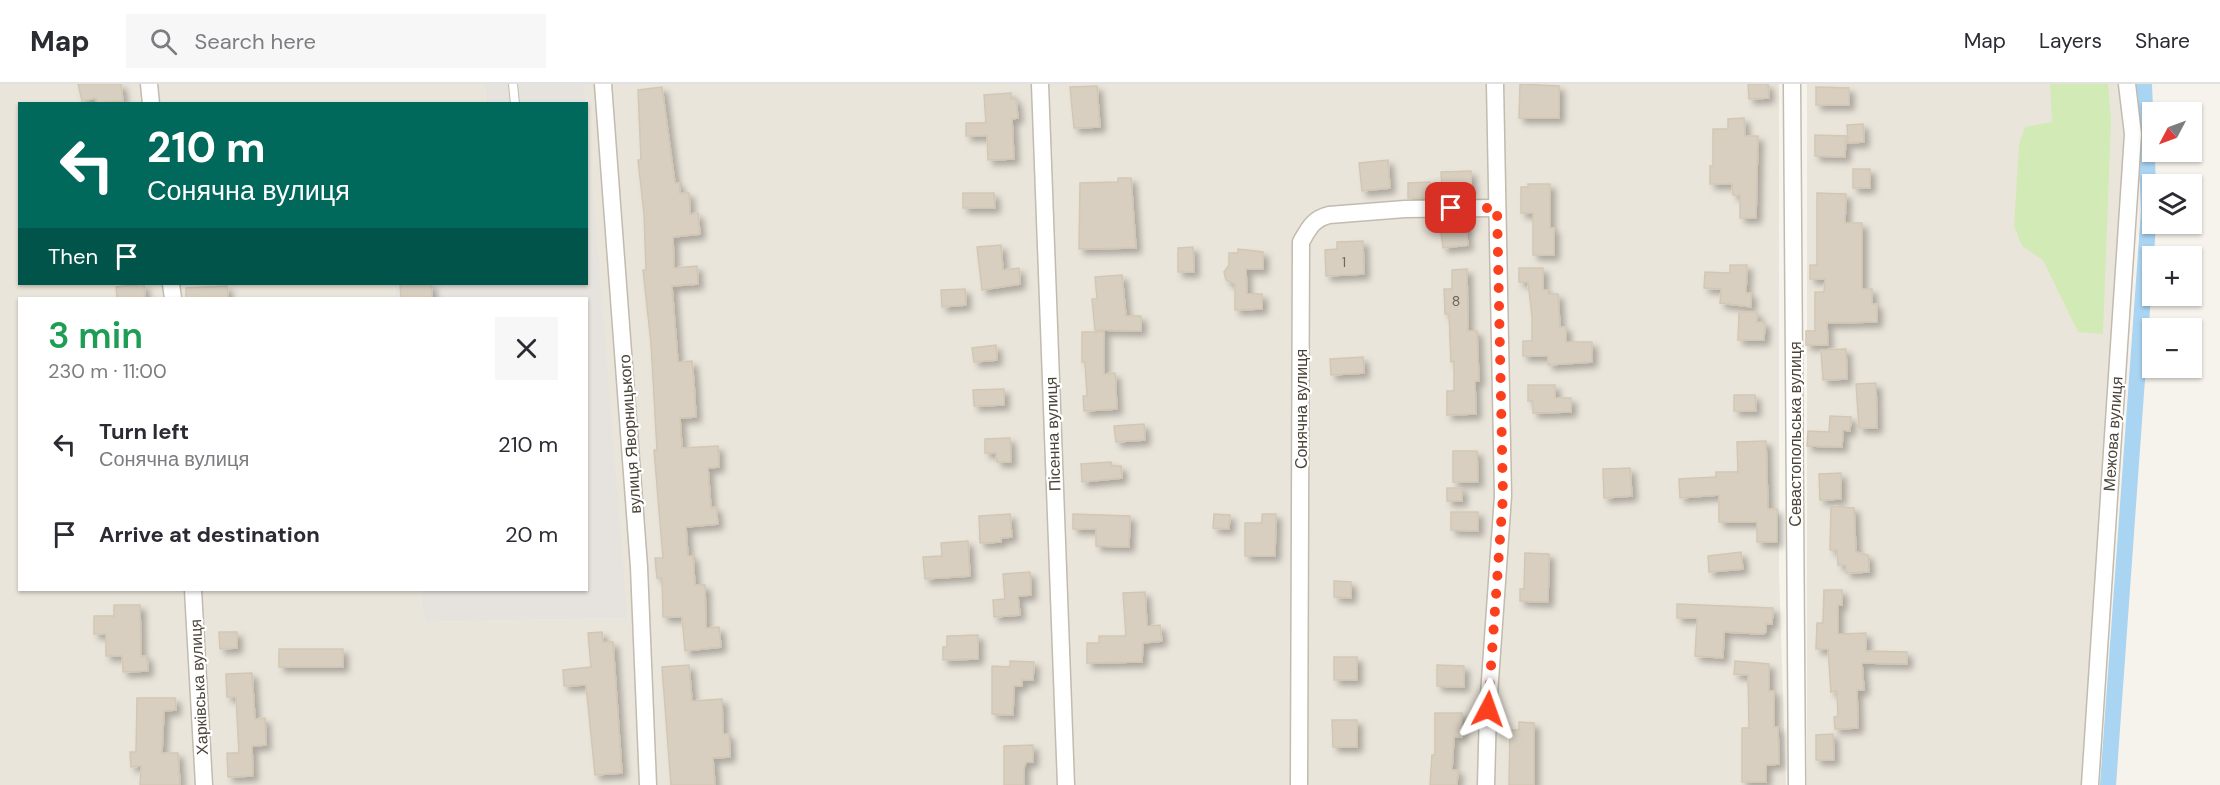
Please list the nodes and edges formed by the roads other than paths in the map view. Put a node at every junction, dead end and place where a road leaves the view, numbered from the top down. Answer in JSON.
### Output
{"nodes":[{"id":1,"x":149,"y":84,"type":"edge"},
{"id":2,"x":513,"y":84,"type":"edge"},
{"id":3,"x":603,"y":84,"type":"edge"},
{"id":4,"x":1040,"y":84,"type":"edge"},
{"id":5,"x":1495,"y":84,"type":"edge"},
{"id":6,"x":1792,"y":84,"type":"edge"},
{"id":7,"x":2127,"y":84,"type":"edge"},
{"id":8,"x":151,"y":102,"type":"edge"},
{"id":9,"x":515,"y":102,"type":"edge"},
{"id":10,"x":1497,"y":208,"type":"junction"},
{"id":11,"x":194,"y":591,"type":"edge"},
{"id":12,"x":204,"y":785,"type":"edge"},
{"id":13,"x":648,"y":785,"type":"edge"},
{"id":14,"x":1066,"y":785,"type":"edge"},
{"id":15,"x":1299,"y":785,"type":"edge"},
{"id":16,"x":1486,"y":785,"type":"edge"},
{"id":17,"x":1797,"y":785,"type":"edge"},
{"id":18,"x":2090,"y":785,"type":"edge"}],
"edges":[{"from":1,"to":8,"type":"street"},
{"from":2,"to":9,"type":"lane"},
{"from":3,"to":13,"type":"street","name":"вулиця Яворницького"},
{"from":4,"to":14,"type":"street","name":"Пісенна вулиця"},
{"from":5,"to":10,"type":"street"},
{"from":6,"to":17,"type":"street","name":"Севастопольська вулиця"},
{"from":7,"to":18,"type":"street","name":"Межова вулиця"},
{"from":10,"to":15,"type":"street","name":"Сонячна вулиця"},
{"from":10,"to":16,"type":"street"},
{"from":11,"to":12,"type":"street","name":"Харківська вулиця"}]}
